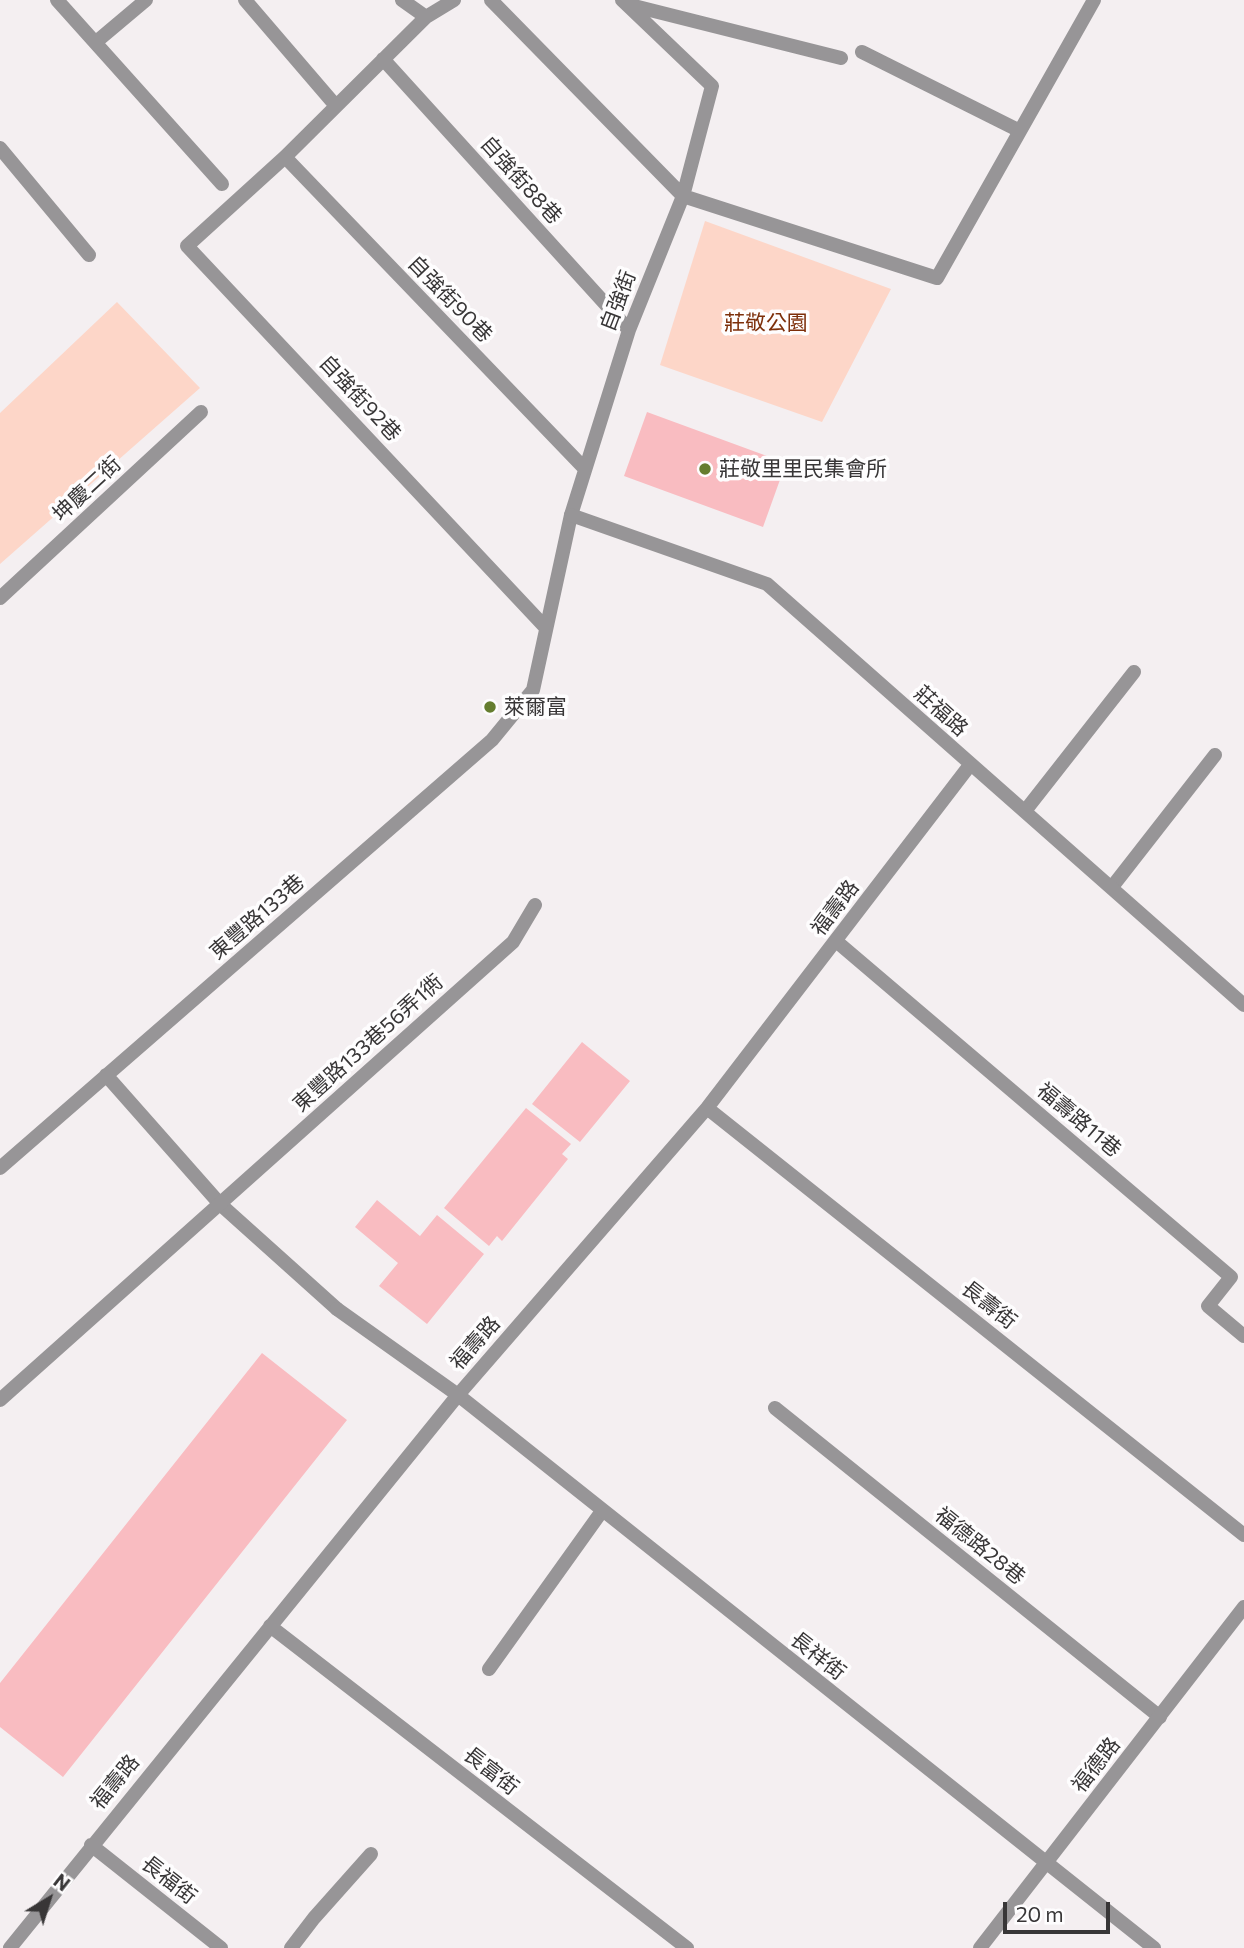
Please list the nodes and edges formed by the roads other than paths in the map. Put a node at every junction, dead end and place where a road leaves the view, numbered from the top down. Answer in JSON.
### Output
{"nodes":[{"id":1,"x":57,"y":0,"type":"edge"},
{"id":2,"x":146,"y":0,"type":"edge"},
{"id":3,"x":245,"y":0,"type":"edge"},
{"id":4,"x":402,"y":0,"type":"edge"},
{"id":5,"x":454,"y":0,"type":"edge"},
{"id":6,"x":491,"y":0,"type":"edge"},
{"id":7,"x":1092,"y":1,"type":"edge"},
{"id":8,"x":625,"y":2,"type":"edge"},
{"id":9,"x":426,"y":17,"type":"junction"},
{"id":10,"x":96,"y":42,"type":"junction"},
{"id":11,"x":862,"y":52,"type":"dead end"},
{"id":12,"x":841,"y":58,"type":"dead end"},
{"id":13,"x":383,"y":59,"type":"junction"},
{"id":14,"x":336,"y":106,"type":"junction"},
{"id":15,"x":1018,"y":130,"type":"junction"},
{"id":16,"x":0,"y":148,"type":"edge"},
{"id":17,"x":285,"y":157,"type":"junction"},
{"id":18,"x":222,"y":184,"type":"dead end"},
{"id":19,"x":683,"y":196,"type":"junction"},
{"id":20,"x":89,"y":255,"type":"dead end"},
{"id":21,"x":629,"y":330,"type":"junction"},
{"id":22,"x":201,"y":412,"type":"dead end"},
{"id":23,"x":585,"y":469,"type":"junction"},
{"id":24,"x":571,"y":515,"type":"junction"},
{"id":25,"x":0,"y":598,"type":"edge"},
{"id":26,"x":546,"y":628,"type":"junction"},
{"id":27,"x":1134,"y":672,"type":"dead end"},
{"id":28,"x":533,"y":690,"type":"joint"},
{"id":29,"x":1215,"y":755,"type":"dead end"},
{"id":30,"x":970,"y":765,"type":"junction"},
{"id":31,"x":1025,"y":811,"type":"junction"},
{"id":32,"x":1112,"y":887,"type":"junction"},
{"id":33,"x":536,"y":905,"type":"dead end"},
{"id":34,"x":836,"y":941,"type":"junction"},
{"id":35,"x":1244,"y":1005,"type":"edge"},
{"id":36,"x":106,"y":1075,"type":"junction"},
{"id":37,"x":707,"y":1108,"type":"junction"},
{"id":38,"x":0,"y":1168,"type":"edge"},
{"id":39,"x":219,"y":1204,"type":"junction"},
{"id":40,"x":1244,"y":1336,"type":"edge"},
{"id":41,"x":458,"y":1395,"type":"junction"},
{"id":42,"x":0,"y":1400,"type":"edge"},
{"id":43,"x":775,"y":1408,"type":"dead end"},
{"id":44,"x":602,"y":1511,"type":"junction"},
{"id":45,"x":1244,"y":1535,"type":"edge"},
{"id":46,"x":1244,"y":1607,"type":"edge"},
{"id":47,"x":270,"y":1626,"type":"junction"},
{"id":48,"x":489,"y":1670,"type":"dead end"},
{"id":49,"x":1160,"y":1717,"type":"junction"},
{"id":50,"x":91,"y":1845,"type":"junction"},
{"id":51,"x":370,"y":1854,"type":"dead end"},
{"id":52,"x":1046,"y":1864,"type":"junction"},
{"id":53,"x":10,"y":1948,"type":"edge"},
{"id":54,"x":221,"y":1948,"type":"edge"},
{"id":55,"x":291,"y":1948,"type":"edge"},
{"id":56,"x":687,"y":1948,"type":"edge"},
{"id":57,"x":980,"y":1948,"type":"edge"},
{"id":58,"x":1154,"y":1948,"type":"edge"}],
"edges":[{"from":1,"to":10,"type":"street"},
{"from":2,"to":10,"type":"street"},
{"from":3,"to":14,"type":"street"},
{"from":4,"to":9,"type":"street"},
{"from":5,"to":9,"type":"street"},
{"from":6,"to":19,"type":"street"},
{"from":7,"to":15,"type":"street"},
{"from":8,"to":12,"type":"street"},
{"from":8,"to":19,"type":"street","name":"自強街"},
{"from":9,"to":13,"type":"street"},
{"from":10,"to":18,"type":"street"},
{"from":11,"to":15,"type":"street"},
{"from":13,"to":14,"type":"street"},
{"from":13,"to":21,"type":"street","name":"自強街88巷"},
{"from":14,"to":17,"type":"street"},
{"from":15,"to":19,"type":"street"},
{"from":16,"to":20,"type":"street"},
{"from":17,"to":23,"type":"street","name":"自強街90巷"},
{"from":17,"to":26,"type":"street","name":"自強街92巷"},
{"from":19,"to":21,"type":"street","name":"自強街"},
{"from":21,"to":23,"type":"street","name":"自強街"},
{"from":22,"to":25,"type":"street","name":"坤慶二街"},
{"from":23,"to":24,"type":"street","name":"自強街"},
{"from":24,"to":26,"type":"street","name":"自強街"},
{"from":24,"to":30,"type":"street","name":"莊福路"},
{"from":26,"to":28,"type":"street","name":"自強街"},
{"from":27,"to":31,"type":"street"},
{"from":28,"to":36,"type":"street","name":"東豐路133巷"},
{"from":29,"to":32,"type":"street"},
{"from":30,"to":31,"type":"street","name":"莊福路"},
{"from":30,"to":34,"type":"street","name":"福壽路"},
{"from":31,"to":32,"type":"street","name":"莊福路"},
{"from":32,"to":35,"type":"street","name":"莊福路"},
{"from":33,"to":39,"type":"street","name":"東豐路133巷56弄1衖"},
{"from":34,"to":37,"type":"street","name":"福壽路"},
{"from":34,"to":40,"type":"street","name":"福壽路11巷"},
{"from":36,"to":38,"type":"street","name":"東豐路133巷"},
{"from":36,"to":39,"type":"street","name":"長祥街"},
{"from":37,"to":41,"type":"street","name":"福壽路"},
{"from":37,"to":45,"type":"street","name":"長壽街"},
{"from":39,"to":41,"type":"street","name":"長祥街"},
{"from":39,"to":42,"type":"street","name":"東豐路133巷56弄1衖"},
{"from":41,"to":44,"type":"street","name":"長祥街"},
{"from":41,"to":47,"type":"street","name":"福壽路"},
{"from":43,"to":49,"type":"street","name":"福德路28巷"},
{"from":44,"to":48,"type":"street"},
{"from":44,"to":52,"type":"street","name":"長祥街"},
{"from":46,"to":49,"type":"street","name":"福德路"},
{"from":47,"to":50,"type":"street","name":"福壽路"},
{"from":47,"to":56,"type":"street","name":"長富街"},
{"from":49,"to":52,"type":"street","name":"福德路"},
{"from":50,"to":53,"type":"street","name":"福壽路"},
{"from":50,"to":54,"type":"street","name":"長福街"},
{"from":51,"to":55,"type":"street"},
{"from":52,"to":57,"type":"street","name":"福德路"},
{"from":52,"to":58,"type":"street","name":"長祥街"}]}
